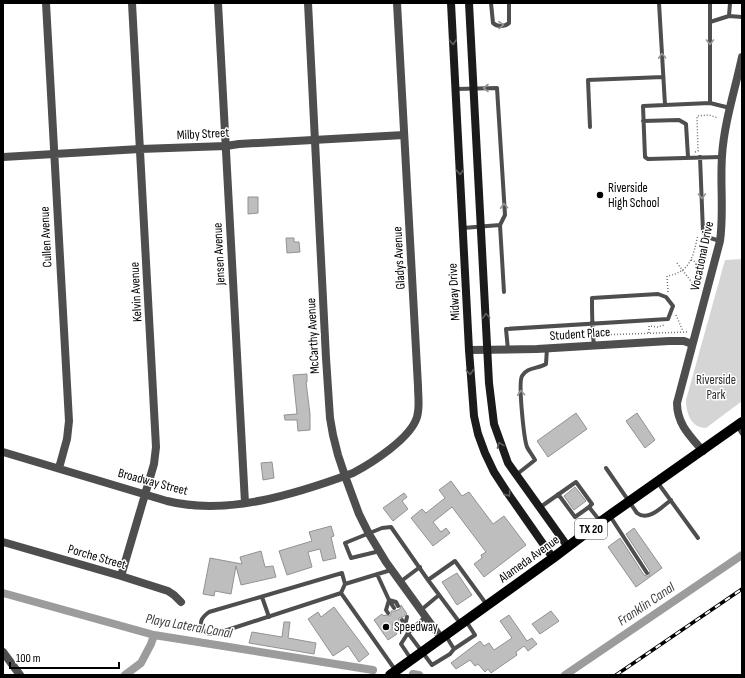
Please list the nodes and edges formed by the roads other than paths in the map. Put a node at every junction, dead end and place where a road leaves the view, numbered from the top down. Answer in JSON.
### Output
{"nodes":[{"id":1,"x":46,"y":3,"type":"edge"},
{"id":2,"x":132,"y":3,"type":"edge"},
{"id":3,"x":218,"y":3,"type":"edge"},
{"id":4,"x":308,"y":3,"type":"edge"},
{"id":5,"x":397,"y":3,"type":"edge"},
{"id":6,"x":451,"y":3,"type":"edge"},
{"id":7,"x":469,"y":3,"type":"edge"},
{"id":8,"x":491,"y":3,"type":"edge"},
{"id":9,"x":509,"y":3,"type":"edge"},
{"id":10,"x":659,"y":3,"type":"edge"},
{"id":11,"x":710,"y":3,"type":"edge"},
{"id":12,"x":730,"y":3,"type":"edge"},
{"id":13,"x":729,"y":16,"type":"junction"},
{"id":14,"x":742,"y":17,"type":"edge"},
{"id":15,"x":710,"y":22,"type":"junction"},
{"id":16,"x":742,"y":57,"type":"edge"},
{"id":17,"x":663,"y":77,"type":"junction"},
{"id":18,"x":474,"y":88,"type":"junction"},
{"id":19,"x":456,"y":89,"type":"junction"},
{"id":20,"x":710,"y":104,"type":"junction"},
{"id":21,"x":665,"y":105,"type":"junction"},
{"id":22,"x":730,"y":108,"type":"junction"},
{"id":23,"x":643,"y":121,"type":"junction"},
{"id":24,"x":590,"y":127,"type":"dead end"},
{"id":25,"x":404,"y":135,"type":"junction"},
{"id":26,"x":316,"y":141,"type":"junction"},
{"id":27,"x":226,"y":146,"type":"junction"},
{"id":28,"x":140,"y":149,"type":"junction"},
{"id":29,"x":54,"y":154,"type":"junction"},
{"id":30,"x":3,"y":156,"type":"edge"},
{"id":31,"x":688,"y":157,"type":"junction"},
{"id":32,"x":700,"y":157,"type":"junction"},
{"id":33,"x":722,"y":157,"type":"junction"},
{"id":34,"x":500,"y":225,"type":"junction"},
{"id":35,"x":481,"y":227,"type":"junction"},
{"id":36,"x":463,"y":228,"type":"junction"},
{"id":37,"x":720,"y":241,"type":"junction"},
{"id":38,"x":504,"y":292,"type":"dead end"},
{"id":39,"x":593,"y":323,"type":"junction"},
{"id":40,"x":692,"y":344,"type":"junction"},
{"id":41,"x":594,"y":345,"type":"junction"},
{"id":42,"x":547,"y":348,"type":"junction"},
{"id":43,"x":469,"y":350,"type":"junction"},
{"id":44,"x":488,"y":350,"type":"junction"},
{"id":45,"x":508,"y":350,"type":"junction"},
{"id":46,"x":740,"y":427,"type":"edge"},
{"id":47,"x":703,"y":451,"type":"junction"},
{"id":48,"x":3,"y":452,"type":"edge"},
{"id":49,"x":59,"y":468,"type":"junction"},
{"id":50,"x":606,"y":468,"type":"dead end"},
{"id":51,"x":516,"y":475,"type":"junction"},
{"id":52,"x":345,"y":476,"type":"junction"},
{"id":53,"x":658,"y":482,"type":"junction"},
{"id":54,"x":145,"y":494,"type":"junction"},
{"id":55,"x":558,"y":494,"type":"junction"},
{"id":56,"x":671,"y":500,"type":"junction"},
{"id":57,"x":630,"y":502,"type":"junction"},
{"id":58,"x":244,"y":503,"type":"junction"},
{"id":59,"x":589,"y":507,"type":"junction"},
{"id":60,"x":539,"y":508,"type":"junction"},
{"id":61,"x":609,"y":516,"type":"junction"},
{"id":62,"x":600,"y":522,"type":"junction"},
{"id":63,"x":369,"y":534,"type":"junction"},
{"id":64,"x":698,"y":538,"type":"dead end"},
{"id":65,"x":3,"y":542,"type":"edge"},
{"id":66,"x":568,"y":547,"type":"junction"},
{"id":67,"x":380,"y":551,"type":"junction"},
{"id":68,"x":553,"y":558,"type":"junction"},
{"id":69,"x":420,"y":567,"type":"junction"},
{"id":70,"x":392,"y":570,"type":"junction"},
{"id":71,"x":646,"y":573,"type":"dead end"},
{"id":72,"x":377,"y":574,"type":"junction"},
{"id":73,"x":121,"y":576,"type":"junction"},
{"id":74,"x":428,"y":580,"type":"junction"},
{"id":75,"x":400,"y":582,"type":"junction"},
{"id":76,"x":345,"y":584,"type":"junction"},
{"id":77,"x":341,"y":593,"type":"junction"},
{"id":78,"x":439,"y":595,"type":"junction"},
{"id":79,"x":262,"y":597,"type":"junction"},
{"id":80,"x":389,"y":600,"type":"junction"},
{"id":81,"x":181,"y":602,"type":"dead end"},
{"id":82,"x":487,"y":605,"type":"junction"},
{"id":83,"x":396,"y":607,"type":"dead end"},
{"id":84,"x":388,"y":613,"type":"dead end"},
{"id":85,"x":423,"y":613,"type":"junction"},
{"id":86,"x":269,"y":617,"type":"junction"},
{"id":87,"x":407,"y":617,"type":"dead end"},
{"id":88,"x":402,"y":620,"type":"dead end"},
{"id":89,"x":463,"y":622,"type":"junction"},
{"id":90,"x":396,"y":625,"type":"dead end"},
{"id":91,"x":405,"y":625,"type":"junction"},
{"id":92,"x":408,"y":634,"type":"junction"},
{"id":93,"x":443,"y":636,"type":"junction"},
{"id":94,"x":454,"y":649,"type":"junction"},
{"id":95,"x":3,"y":652,"type":"edge"},
{"id":96,"x":422,"y":652,"type":"junction"},
{"id":97,"x":411,"y":660,"type":"junction"},
{"id":98,"x":393,"y":673,"type":"edge"},
{"id":99,"x":20,"y":675,"type":"edge"}],
"edges":[{"from":1,"to":29,"type":"street","name":"Cullen Avenue"},
{"from":2,"to":28,"type":"street","name":"Kelvin Avenue"},
{"from":3,"to":27,"type":"street","name":"Jensen Avenue"},
{"from":4,"to":26,"type":"street","name":"McCarthy Avenue"},
{"from":5,"to":25,"type":"street","name":"Gladys Avenue"},
{"from":6,"to":19,"type":"main road","name":"Midway Drive","one_way":true},
{"from":7,"to":18,"type":"main road"},
{"from":8,"to":9,"type":"lane","one_way":true},
{"from":17,"to":10,"type":"lane","one_way":true},
{"from":11,"to":15,"type":"lane"},
{"from":12,"to":13,"type":"lane"},
{"from":13,"to":14,"type":"lane"},
{"from":13,"to":15,"type":"lane"},
{"from":15,"to":20,"type":"lane","one_way":true},
{"from":16,"to":22,"type":"street","name":"Vocational Drive"},
{"from":17,"to":21,"type":"lane"},
{"from":17,"to":24,"type":"lane"},
{"from":18,"to":19,"type":"lane"},
{"from":34,"to":18,"type":"lane","one_way":true},
{"from":18,"to":35,"type":"main road"},
{"from":19,"to":36,"type":"main road","name":"Midway Drive","one_way":true},
{"from":20,"to":21,"type":"lane"},
{"from":20,"to":22,"type":"lane"},
{"from":21,"to":23,"type":"lane"},
{"from":22,"to":33,"type":"street","name":"Vocational Drive"},
{"from":23,"to":31,"type":"lane"},
{"from":23,"to":31,"type":"lane"},
{"from":25,"to":26,"type":"street","name":"Milby Street"},
{"from":25,"to":52,"type":"street","name":"Gladys Avenue"},
{"from":26,"to":27,"type":"street","name":"Milby Street"},
{"from":26,"to":52,"type":"street","name":"McCarthy Avenue"},
{"from":27,"to":28,"type":"street","name":"Milby Street"},
{"from":27,"to":58,"type":"street","name":"Jensen Avenue"},
{"from":28,"to":29,"type":"street","name":"Milby Street"},
{"from":28,"to":54,"type":"street","name":"Kelvin Avenue"},
{"from":29,"to":30,"type":"street","name":"Milby Street"},
{"from":29,"to":49,"type":"street","name":"Cullen Avenue"},
{"from":31,"to":32,"type":"lane"},
{"from":32,"to":33,"type":"lane"},
{"from":32,"to":37,"type":"lane","one_way":true},
{"from":33,"to":37,"type":"street","name":"Vocational Drive"},
{"from":34,"to":35,"type":"lane"},
{"from":34,"to":38,"type":"lane"},
{"from":35,"to":36,"type":"lane"},
{"from":44,"to":35,"type":"main road","one_way":true},
{"from":36,"to":43,"type":"main road","name":"Midway Drive"},
{"from":37,"to":40,"type":"street","name":"Vocational Drive"},
{"from":39,"to":39,"type":"lane"},
{"from":39,"to":41,"type":"lane"},
{"from":39,"to":45,"type":"lane"},
{"from":40,"to":41,"type":"street","name":"Student Place"},
{"from":40,"to":47,"type":"street","name":"Vocational Drive"},
{"from":41,"to":42,"type":"street","name":"Student Place"},
{"from":42,"to":45,"type":"street","name":"Student Place"},
{"from":51,"to":42,"type":"lane","one_way":true},
{"from":43,"to":44,"type":"street","name":"Student Place"},
{"from":43,"to":68,"type":"main road","name":"Midway Drive","one_way":true},
{"from":44,"to":45,"type":"street","name":"Student Place"},
{"from":51,"to":44,"type":"main road","one_way":true},
{"from":46,"to":47,"type":"main road","name":"Alameda Avenue","number":"TX 20"},
{"from":47,"to":53,"type":"main road","name":"Alameda Avenue","number":"TX 20"},
{"from":48,"to":49,"type":"street","name":"Broadway Street"},
{"from":49,"to":54,"type":"street","name":"Broadway Street"},
{"from":50,"to":57,"type":"lane"},
{"from":51,"to":60,"type":"main road"},
{"from":52,"to":58,"type":"street","name":"Broadway Street"},
{"from":52,"to":63,"type":"street","name":"McCarthy Avenue"},
{"from":53,"to":56,"type":"lane"},
{"from":53,"to":57,"type":"main road","name":"Alameda Avenue","number":"TX 20"},
{"from":54,"to":58,"type":"street","name":"Broadway Street"},
{"from":54,"to":73,"type":"street","name":"Kelvin Avenue"},
{"from":55,"to":59,"type":"lane"},
{"from":55,"to":59,"type":"lane"},
{"from":55,"to":60,"type":"lane"},
{"from":56,"to":57,"type":"lane"},
{"from":56,"to":64,"type":"lane"},
{"from":57,"to":61,"type":"main road","name":"Alameda Avenue","number":"TX 20"},
{"from":59,"to":62,"type":"lane"},
{"from":60,"to":66,"type":"main road"},
{"from":61,"to":62,"type":"main road","name":"Alameda Avenue","number":"TX 20"},
{"from":61,"to":71,"type":"lane"},
{"from":62,"to":66,"type":"main road","name":"Alameda Avenue","number":"TX 20"},
{"from":63,"to":67,"type":"street","name":"McCarthy Avenue"},
{"from":63,"to":67,"type":"lane"},
{"from":63,"to":69,"type":"lane"},
{"from":65,"to":73,"type":"street","name":"Porche Street"},
{"from":66,"to":68,"type":"main road","name":"Alameda Avenue","number":"TX 20"},
{"from":67,"to":70,"type":"street","name":"McCarthy Avenue"},
{"from":68,"to":82,"type":"main road","name":"Alameda Avenue","number":"TX 20"},
{"from":69,"to":74,"type":"lane"},
{"from":69,"to":75,"type":"lane"},
{"from":70,"to":72,"type":"lane"},
{"from":70,"to":75,"type":"street","name":"McCarthy Avenue"},
{"from":72,"to":76,"type":"lane"},
{"from":72,"to":80,"type":"lane"},
{"from":73,"to":81,"type":"street","name":"Porche Street"},
{"from":74,"to":78,"type":"lane"},
{"from":74,"to":82,"type":"lane"},
{"from":75,"to":85,"type":"street","name":"McCarthy Avenue"},
{"from":76,"to":77,"type":"lane"},
{"from":76,"to":79,"type":"lane"},
{"from":77,"to":86,"type":"lane"},
{"from":77,"to":98,"type":"lane"},
{"from":78,"to":85,"type":"lane"},
{"from":78,"to":89,"type":"lane"},
{"from":79,"to":86,"type":"lane"},
{"from":79,"to":86,"type":"lane"},
{"from":80,"to":83,"type":"lane"},
{"from":80,"to":84,"type":"lane"},
{"from":82,"to":89,"type":"main road","name":"Alameda Avenue","number":"TX 20"},
{"from":85,"to":92,"type":"lane"},
{"from":85,"to":93,"type":"street","name":"McCarthy Avenue"},
{"from":87,"to":91,"type":"lane"},
{"from":88,"to":91,"type":"lane"},
{"from":89,"to":93,"type":"main road","name":"Alameda Avenue","number":"TX 20"},
{"from":89,"to":94,"type":"lane"},
{"from":90,"to":91,"type":"lane"},
{"from":91,"to":92,"type":"lane"},
{"from":92,"to":96,"type":"lane"},
{"from":92,"to":97,"type":"lane"},
{"from":93,"to":94,"type":"lane"},
{"from":93,"to":96,"type":"main road","name":"Alameda Avenue","number":"TX 20"},
{"from":94,"to":96,"type":"lane"},
{"from":95,"to":99,"type":"street"},
{"from":96,"to":97,"type":"main road","name":"Alameda Avenue","number":"TX 20"},
{"from":97,"to":98,"type":"main road","name":"Alameda Avenue","number":"TX 20"}]}
